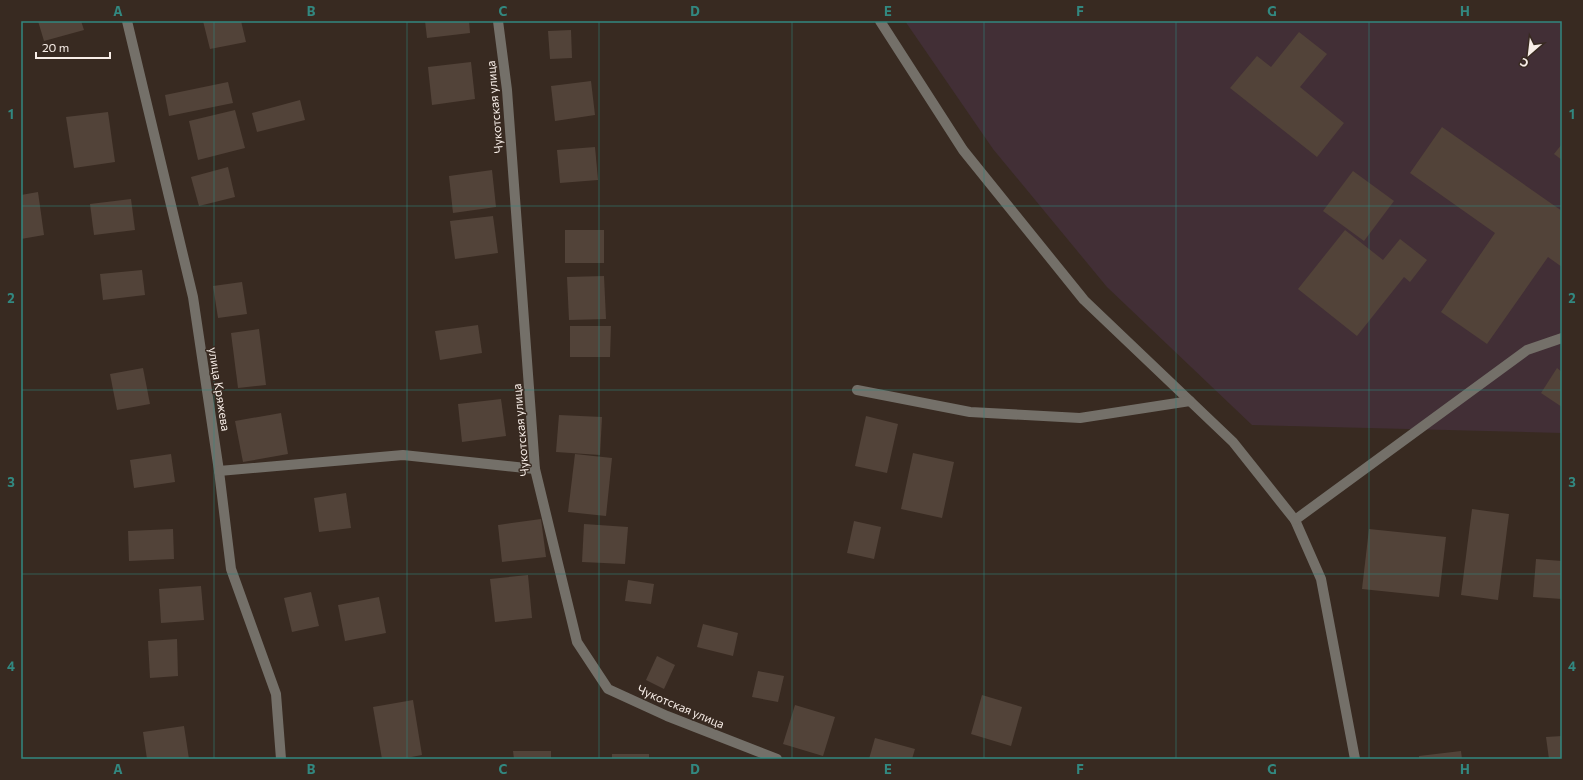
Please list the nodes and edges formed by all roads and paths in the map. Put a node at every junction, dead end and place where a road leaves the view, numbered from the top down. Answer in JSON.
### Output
{"nodes":[{"id":1,"x":127,"y":21,"type":"edge"},
{"id":2,"x":498,"y":21,"type":"edge"},
{"id":3,"x":880,"y":21,"type":"edge"},
{"id":4,"x":1562,"y":338,"type":"edge"},
{"id":5,"x":857,"y":390,"type":"dead end"},
{"id":6,"x":1190,"y":401,"type":"junction"},
{"id":7,"x":535,"y":468,"type":"junction"},
{"id":8,"x":219,"y":471,"type":"junction"},
{"id":9,"x":1295,"y":520,"type":"junction"},
{"id":10,"x":281,"y":759,"type":"edge"},
{"id":11,"x":777,"y":759,"type":"edge"},
{"id":12,"x":1355,"y":759,"type":"edge"}],
"edges":[{"from":1,"to":8,"type":"street","name":"улица Кряжева"},
{"from":2,"to":7,"type":"street","name":"Чукотская улица"},
{"from":3,"to":6,"type":"street"},
{"from":4,"to":9,"type":"street"},
{"from":5,"to":6,"type":"street"},
{"from":6,"to":9,"type":"street"},
{"from":7,"to":8,"type":"street"},
{"from":7,"to":11,"type":"street","name":"Чукотская улица"},
{"from":8,"to":10,"type":"street","name":"улица Кряжева"},
{"from":9,"to":12,"type":"street"}]}
